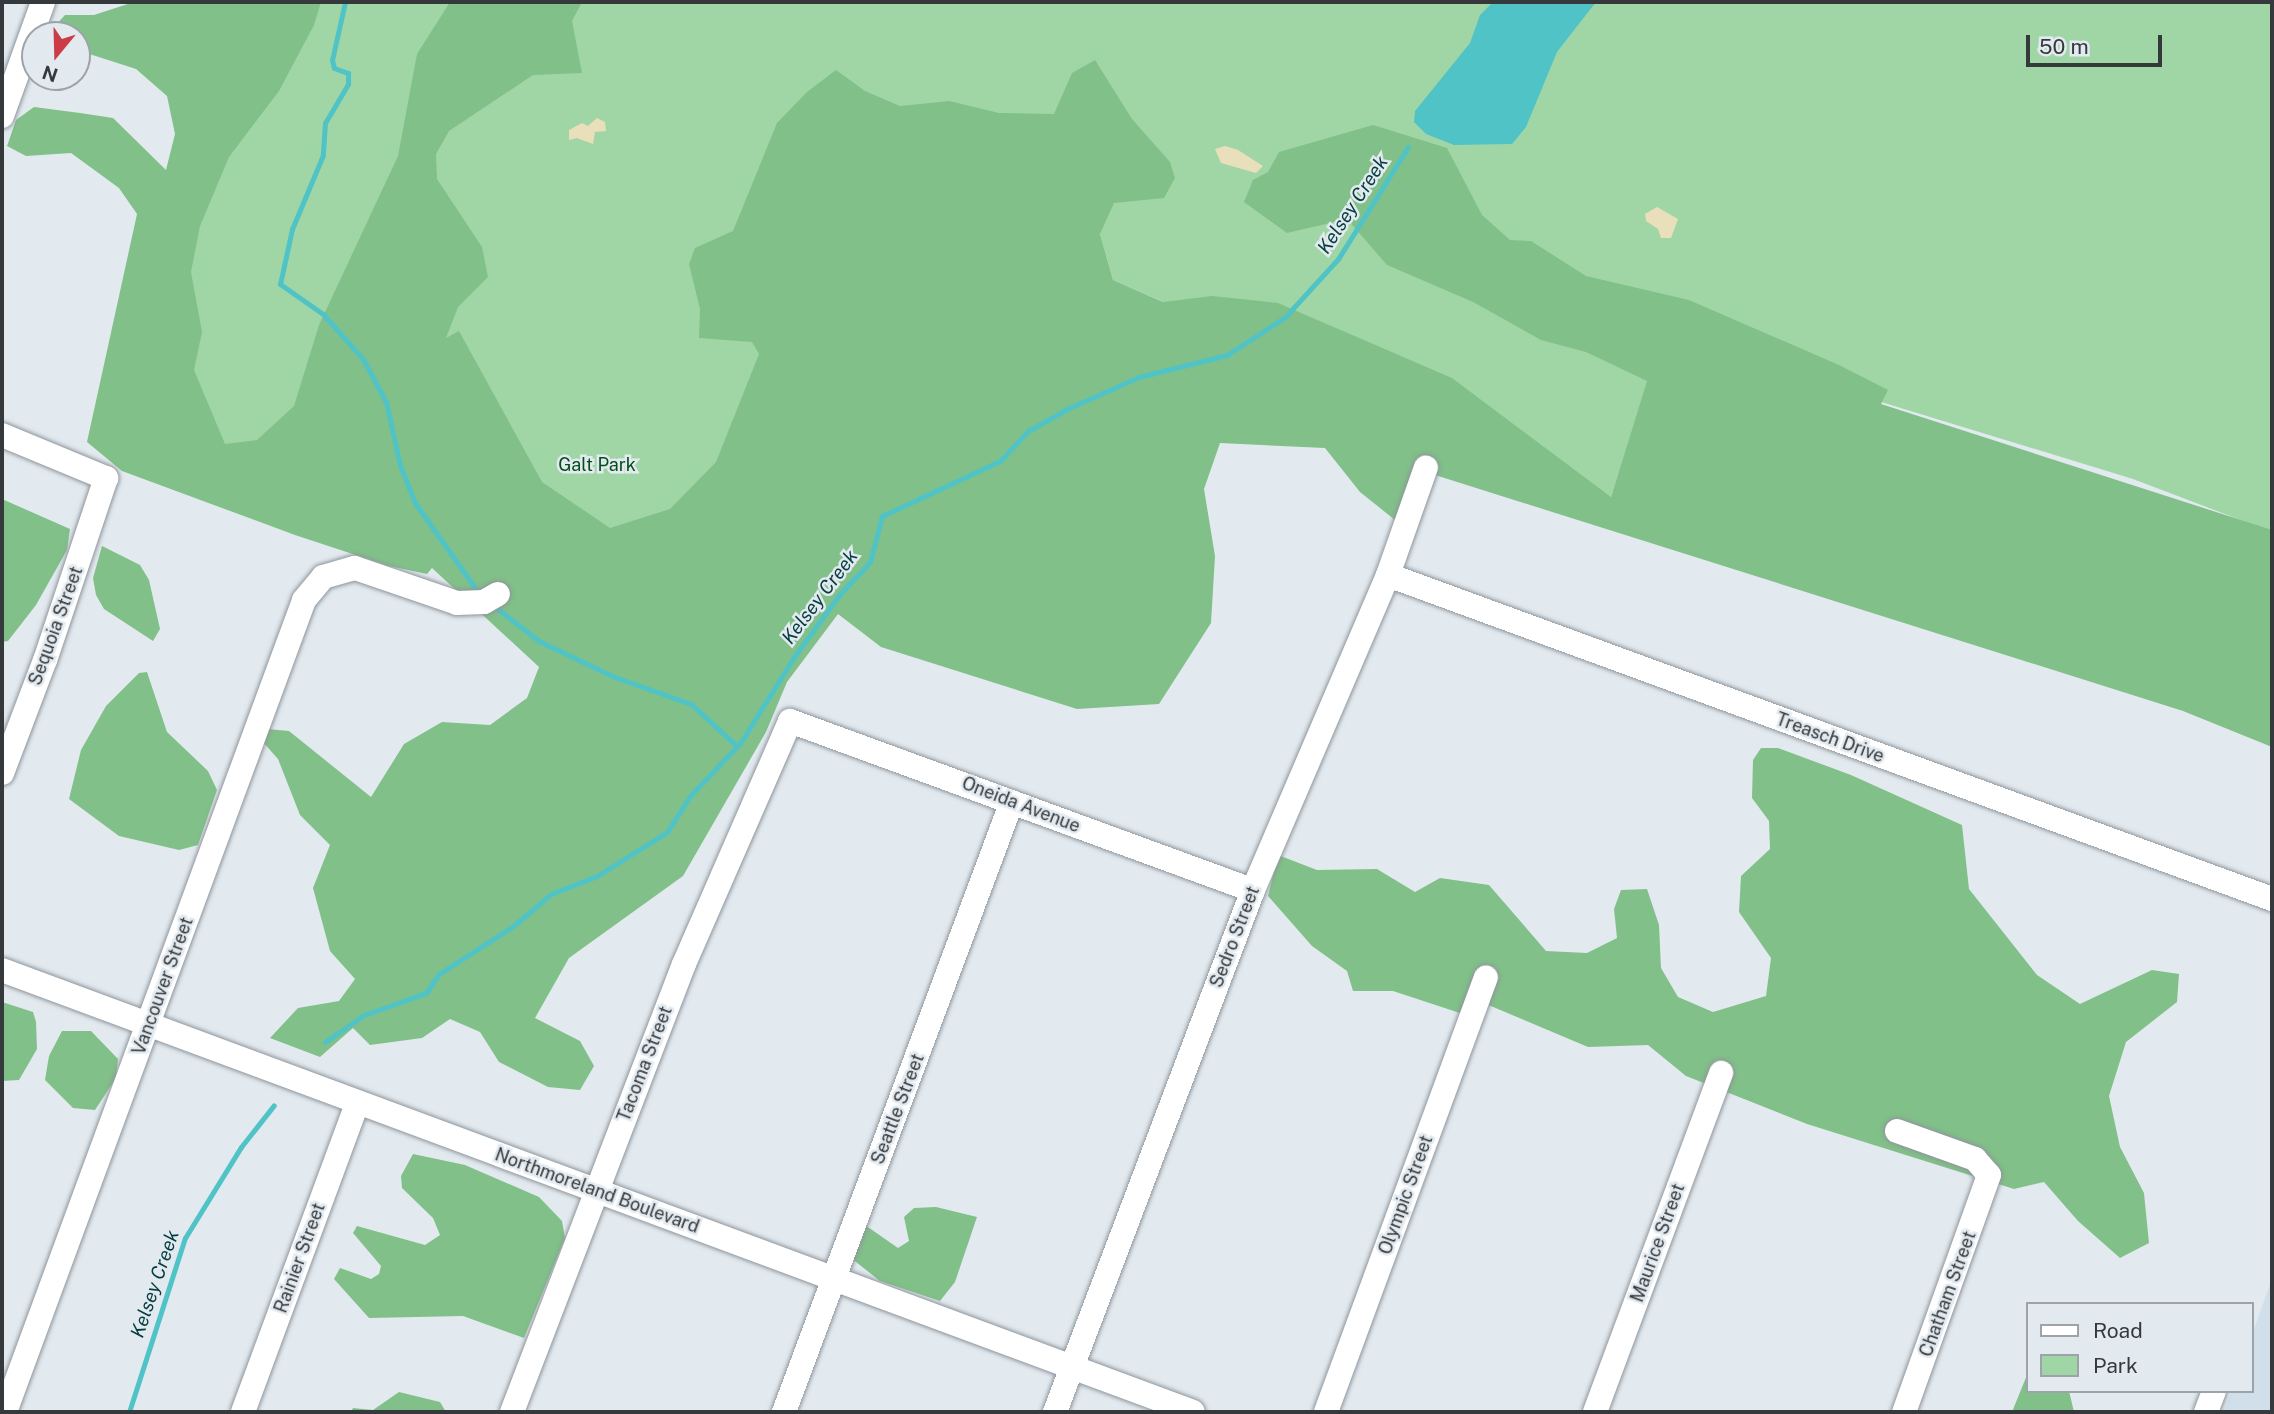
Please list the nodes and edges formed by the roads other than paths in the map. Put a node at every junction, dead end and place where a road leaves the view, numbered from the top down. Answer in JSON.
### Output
{"nodes":[{"id":1,"x":43,"y":2,"type":"edge"},
{"id":2,"x":2,"y":116,"type":"edge"},
{"id":3,"x":2,"y":435,"type":"edge"},
{"id":4,"x":1426,"y":467,"type":"dead end"},
{"id":5,"x":1388,"y":575,"type":"junction"},
{"id":6,"x":498,"y":594,"type":"dead end"},
{"id":7,"x":790,"y":721,"type":"joint"},
{"id":8,"x":2,"y":774,"type":"edge"},
{"id":9,"x":1011,"y":804,"type":"junction"},
{"id":10,"x":1253,"y":890,"type":"junction"},
{"id":11,"x":2272,"y":899,"type":"edge"},
{"id":12,"x":2,"y":970,"type":"edge"},
{"id":13,"x":1486,"y":978,"type":"dead end"},
{"id":14,"x":149,"y":1024,"type":"junction"},
{"id":15,"x":1721,"y":1073,"type":"dead end"},
{"id":16,"x":357,"y":1103,"type":"junction"},
{"id":17,"x":1897,"y":1131,"type":"dead end"},
{"id":18,"x":595,"y":1191,"type":"junction"},
{"id":19,"x":835,"y":1279,"type":"junction"},
{"id":20,"x":1074,"y":1368,"type":"junction"},
{"id":21,"x":2213,"y":1393,"type":"edge"},
{"id":22,"x":5,"y":1412,"type":"edge"},
{"id":23,"x":243,"y":1412,"type":"edge"},
{"id":24,"x":512,"y":1412,"type":"edge"},
{"id":25,"x":784,"y":1412,"type":"edge"},
{"id":26,"x":1055,"y":1412,"type":"edge"},
{"id":27,"x":1193,"y":1412,"type":"edge"},
{"id":28,"x":1326,"y":1412,"type":"edge"},
{"id":29,"x":1595,"y":1412,"type":"edge"},
{"id":30,"x":1904,"y":1412,"type":"edge"},
{"id":31,"x":2206,"y":1412,"type":"edge"}],
"edges":[{"from":1,"to":2,"type":"street"},
{"from":3,"to":8,"type":"street","name":"Sequoia Street"},
{"from":4,"to":5,"type":"street","name":"Sedro Street"},
{"from":5,"to":10,"type":"street","name":"Sedro Street"},
{"from":5,"to":11,"type":"street","name":"Treasch Drive"},
{"from":6,"to":14,"type":"street","name":"Vancouver Street"},
{"from":7,"to":9,"type":"street","name":"Oneida Avenue"},
{"from":7,"to":18,"type":"street","name":"Tacoma Street"},
{"from":9,"to":10,"type":"street","name":"Oneida Avenue"},
{"from":9,"to":19,"type":"street","name":"Seattle Street"},
{"from":10,"to":20,"type":"street","name":"Sedro Street"},
{"from":12,"to":14,"type":"street","name":"Northmoreland Boulevard"},
{"from":13,"to":28,"type":"street","name":"Olympic Street"},
{"from":14,"to":16,"type":"street","name":"Northmoreland Boulevard"},
{"from":14,"to":22,"type":"street","name":"Vancouver Street"},
{"from":15,"to":29,"type":"street","name":"Maurice Street"},
{"from":16,"to":18,"type":"street","name":"Northmoreland Boulevard"},
{"from":16,"to":23,"type":"street","name":"Rainier Street"},
{"from":17,"to":30,"type":"street","name":"Chatham Street"},
{"from":18,"to":19,"type":"street","name":"Northmoreland Boulevard"},
{"from":18,"to":24,"type":"street","name":"Tacoma Street"},
{"from":19,"to":20,"type":"street","name":"Northmoreland Boulevard"},
{"from":19,"to":25,"type":"street","name":"Seattle Street"},
{"from":20,"to":26,"type":"street","name":"Sedro Street"},
{"from":20,"to":27,"type":"street","name":"Northmoreland Boulevard"},
{"from":21,"to":31,"type":"street"}]}
